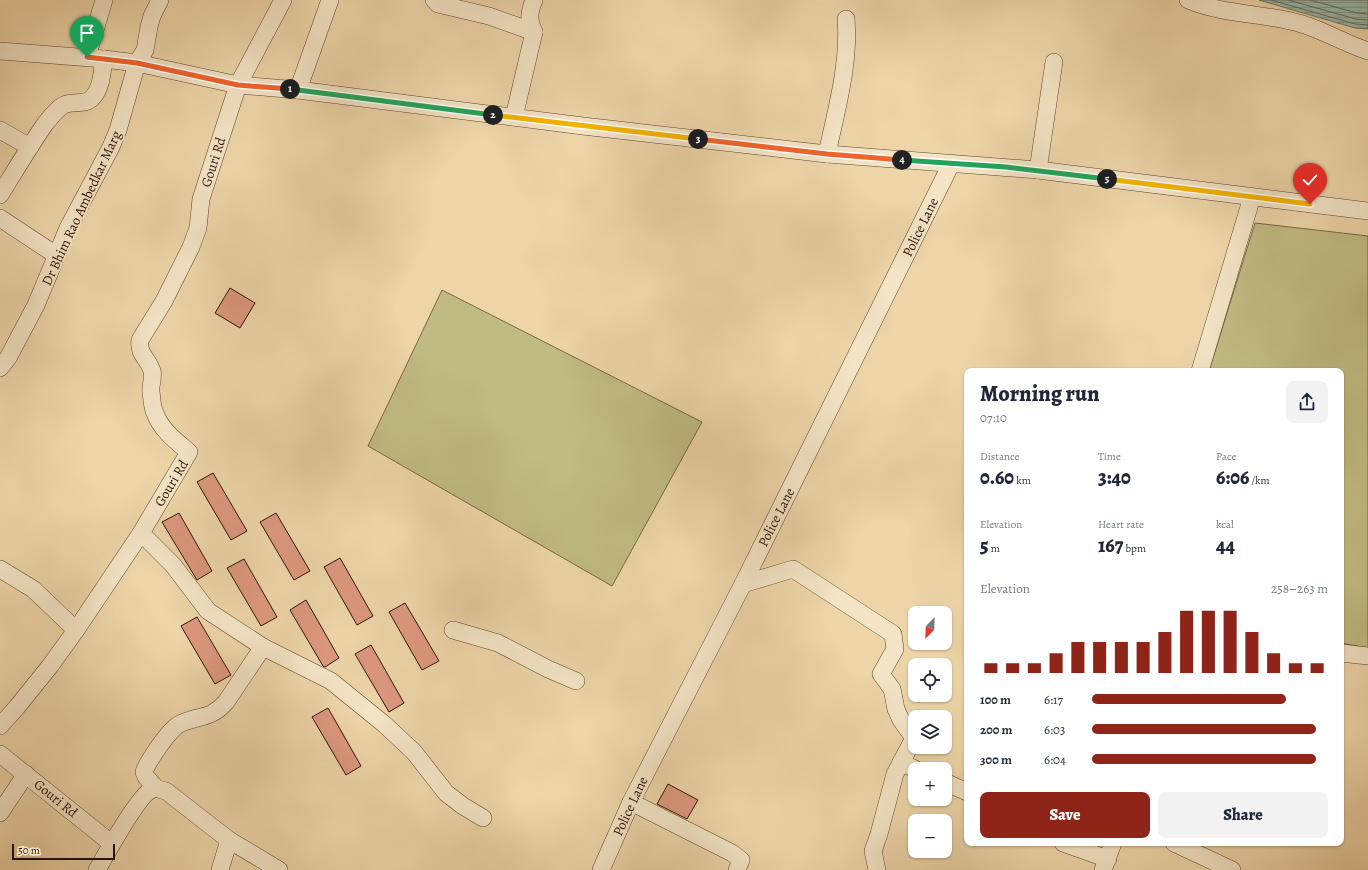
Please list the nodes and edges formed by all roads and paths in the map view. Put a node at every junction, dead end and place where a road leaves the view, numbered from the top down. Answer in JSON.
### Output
{"nodes":[{"id":1,"x":104,"y":0,"type":"edge"},
{"id":2,"x":160,"y":0,"type":"edge"},
{"id":3,"x":283,"y":0,"type":"edge"},
{"id":4,"x":330,"y":0,"type":"edge"},
{"id":5,"x":434,"y":0,"type":"edge"},
{"id":6,"x":534,"y":0,"type":"edge"},
{"id":7,"x":1188,"y":0,"type":"edge"},
{"id":8,"x":846,"y":19,"type":"dead end"},
{"id":9,"x":534,"y":32,"type":"junction"},
{"id":10,"x":0,"y":51,"type":"edge"},
{"id":11,"x":1368,"y":51,"type":"edge"},
{"id":12,"x":87,"y":57,"type":"junction"},
{"id":13,"x":104,"y":59,"type":"junction"},
{"id":14,"x":1054,"y":62,"type":"dead end"},
{"id":15,"x":137,"y":63,"type":"junction"},
{"id":16,"x":238,"y":85,"type":"junction"},
{"id":17,"x":298,"y":90,"type":"junction"},
{"id":18,"x":514,"y":118,"type":"junction"},
{"id":19,"x":0,"y":130,"type":"edge"},
{"id":20,"x":30,"y":147,"type":"junction"},
{"id":21,"x":827,"y":154,"type":"junction"},
{"id":22,"x":952,"y":164,"type":"junction"},
{"id":23,"x":1038,"y":170,"type":"junction"},
{"id":24,"x":0,"y":195,"type":"edge"},
{"id":25,"x":1252,"y":197,"type":"junction"},
{"id":26,"x":1368,"y":211,"type":"edge"},
{"id":27,"x":0,"y":218,"type":"edge"},
{"id":28,"x":56,"y":255,"type":"junction"},
{"id":29,"x":0,"y":368,"type":"edge"},
{"id":30,"x":1201,"y":368,"type":"edge"},
{"id":31,"x":141,"y":533,"type":"junction"},
{"id":32,"x":0,"y":569,"type":"edge"},
{"id":33,"x":743,"y":584,"type":"junction"},
{"id":34,"x":76,"y":630,"type":"junction"},
{"id":35,"x":453,"y":630,"type":"dead end"},
{"id":36,"x":263,"y":647,"type":"junction"},
{"id":37,"x":1344,"y":653,"type":"edge"},
{"id":38,"x":1368,"y":656,"type":"edge"},
{"id":39,"x":576,"y":681,"type":"dead end"},
{"id":40,"x":0,"y":726,"type":"edge"},
{"id":41,"x":0,"y":754,"type":"edge"},
{"id":42,"x":909,"y":762,"type":"edge"},
{"id":43,"x":908,"y":766,"type":"edge"},
{"id":44,"x":26,"y":774,"type":"junction"},
{"id":45,"x":952,"y":785,"type":"edge"},
{"id":46,"x":156,"y":788,"type":"junction"},
{"id":47,"x":964,"y":791,"type":"edge"},
{"id":48,"x":631,"y":802,"type":"junction"},
{"id":49,"x":0,"y":813,"type":"edge"},
{"id":50,"x":483,"y":818,"type":"dead end"},
{"id":51,"x":229,"y":840,"type":"junction"},
{"id":52,"x":112,"y":843,"type":"junction"},
{"id":53,"x":1073,"y":846,"type":"edge"},
{"id":54,"x":1180,"y":846,"type":"edge"},
{"id":55,"x":1108,"y":857,"type":"edge"},
{"id":56,"x":97,"y":870,"type":"edge"},
{"id":57,"x":220,"y":870,"type":"edge"},
{"id":58,"x":279,"y":870,"type":"edge"},
{"id":59,"x":601,"y":870,"type":"edge"},
{"id":60,"x":736,"y":870,"type":"edge"},
{"id":61,"x":876,"y":870,"type":"edge"},
{"id":62,"x":1232,"y":870,"type":"edge"}],
"edges":[{"from":1,"to":12,"type":"street"},
{"from":2,"to":15,"type":"street","name":"Dr Bhim Rao Ambedkar Marg"},
{"from":3,"to":16,"type":"street"},
{"from":4,"to":17,"type":"street"},
{"from":5,"to":9,"type":"street"},
{"from":6,"to":9,"type":"street"},
{"from":7,"to":11,"type":"street"},
{"from":8,"to":21,"type":"street"},
{"from":9,"to":18,"type":"street"},
{"from":10,"to":12,"type":"street"},
{"from":12,"to":13,"type":"street"},
{"from":13,"to":15,"type":"street"},
{"from":13,"to":20,"type":"street"},
{"from":14,"to":23,"type":"street"},
{"from":15,"to":16,"type":"street"},
{"from":15,"to":28,"type":"street","name":"Dr Bhim Rao Ambedkar Marg"},
{"from":16,"to":17,"type":"street"},
{"from":16,"to":31,"type":"street","name":"Gouri Rd"},
{"from":17,"to":18,"type":"street"},
{"from":18,"to":21,"type":"street"},
{"from":19,"to":20,"type":"street"},
{"from":20,"to":24,"type":"street"},
{"from":21,"to":22,"type":"street"},
{"from":22,"to":23,"type":"street"},
{"from":22,"to":33,"type":"street","name":"Police Lane"},
{"from":23,"to":25,"type":"street"},
{"from":25,"to":26,"type":"street"},
{"from":25,"to":30,"type":"street"},
{"from":27,"to":28,"type":"street"},
{"from":28,"to":29,"type":"street","name":"Dr Bhim Rao Ambedkar Marg"},
{"from":31,"to":34,"type":"street","name":"Gouri Rd"},
{"from":31,"to":36,"type":"street"},
{"from":32,"to":34,"type":"street"},
{"from":33,"to":42,"type":"street"},
{"from":33,"to":48,"type":"street","name":"Police Lane"},
{"from":34,"to":40,"type":"street","name":"Gouri Rd"},
{"from":35,"to":39,"type":"street"},
{"from":36,"to":46,"type":"street"},
{"from":36,"to":50,"type":"street"},
{"from":37,"to":38,"type":"street"},
{"from":41,"to":44,"type":"street","name":"Gouri Rd"},
{"from":43,"to":61,"type":"street"},
{"from":44,"to":49,"type":"street"},
{"from":44,"to":52,"type":"street","name":"Gouri Rd"},
{"from":45,"to":47,"type":"street"},
{"from":46,"to":51,"type":"street"},
{"from":46,"to":52,"type":"street"},
{"from":48,"to":59,"type":"street","name":"Police Lane"},
{"from":48,"to":60,"type":"street"},
{"from":51,"to":57,"type":"street"},
{"from":51,"to":58,"type":"street"},
{"from":52,"to":56,"type":"street"},
{"from":53,"to":55,"type":"street"},
{"from":54,"to":62,"type":"street"}]}
